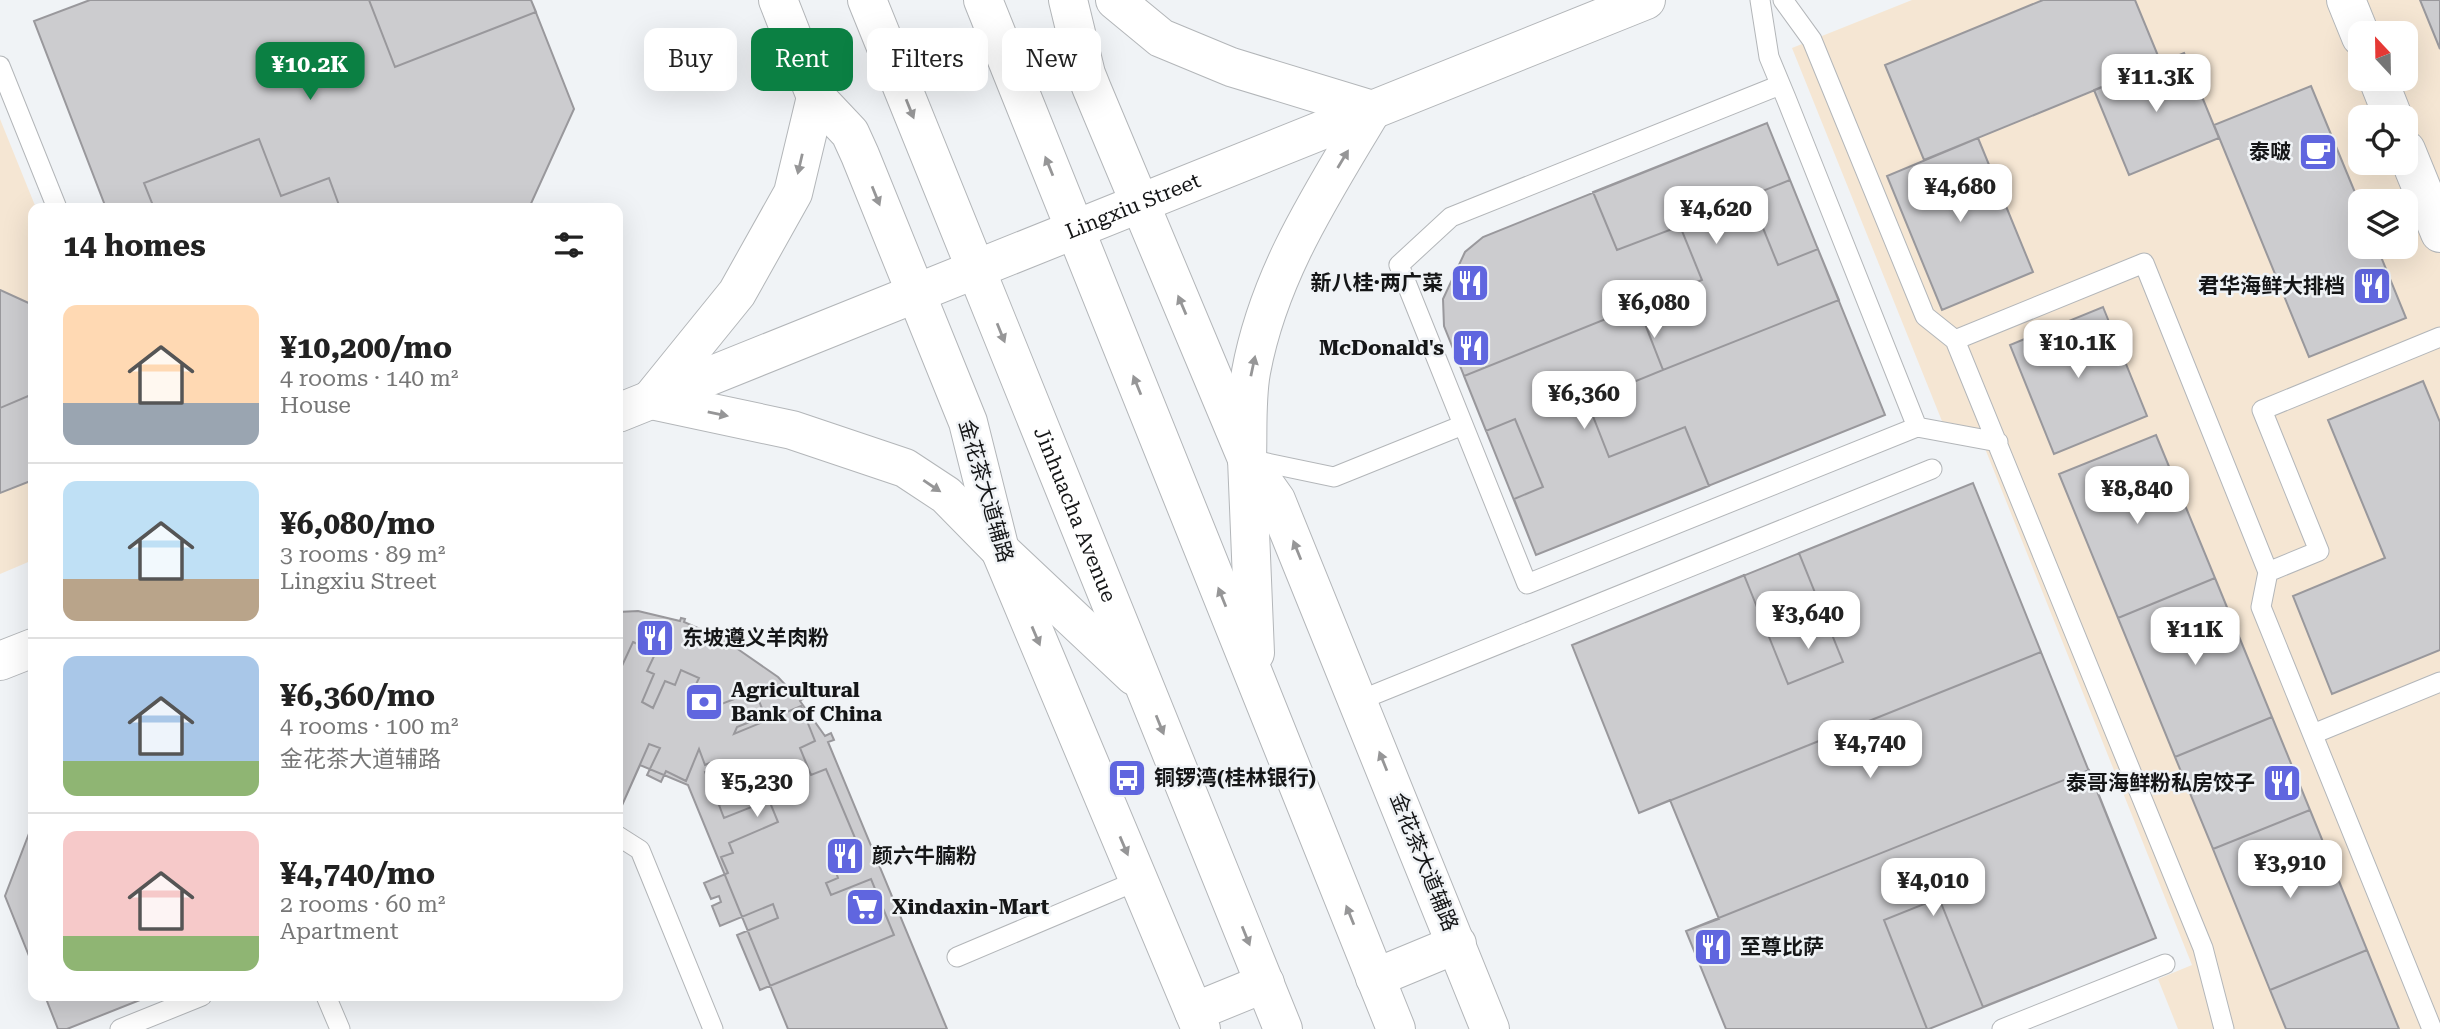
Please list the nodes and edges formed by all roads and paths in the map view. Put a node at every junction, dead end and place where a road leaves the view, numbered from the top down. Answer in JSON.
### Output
{"nodes":[{"id":1,"x":778,"y":0,"type":"edge"},
{"id":2,"x":867,"y":0,"type":"edge"},
{"id":3,"x":983,"y":0,"type":"edge"},
{"id":4,"x":1068,"y":0,"type":"edge"},
{"id":5,"x":1115,"y":0,"type":"edge"},
{"id":6,"x":1646,"y":0,"type":"edge"},
{"id":7,"x":1760,"y":0,"type":"edge"},
{"id":8,"x":1783,"y":0,"type":"edge"},
{"id":9,"x":2346,"y":0,"type":"edge"},
{"id":10,"x":2355,"y":21,"type":"edge"},
{"id":11,"x":0,"y":66,"type":"edge"},
{"id":12,"x":1780,"y":85,"type":"junction"},
{"id":13,"x":816,"y":97,"type":"junction"},
{"id":14,"x":1372,"y":110,"type":"junction"},
{"id":15,"x":2416,"y":175,"type":"edge"},
{"id":16,"x":55,"y":203,"type":"edge"},
{"id":17,"x":1140,"y":204,"type":"junction"},
{"id":18,"x":1075,"y":229,"type":"junction"},
{"id":19,"x":2440,"y":233,"type":"edge"},
{"id":20,"x":975,"y":270,"type":"junction"},
{"id":21,"x":916,"y":293,"type":"junction"},
{"id":22,"x":2440,"y":337,"type":"edge"},
{"id":23,"x":1955,"y":340,"type":"junction"},
{"id":24,"x":634,"y":406,"type":"edge"},
{"id":25,"x":1463,"y":425,"type":"junction"},
{"id":26,"x":1917,"y":427,"type":"junction"},
{"id":27,"x":1998,"y":442,"type":"junction"},
{"id":28,"x":1247,"y":458,"type":"junction"},
{"id":29,"x":1932,"y":469,"type":"dead end"},
{"id":30,"x":1000,"y":550,"type":"junction"},
{"id":31,"x":2268,"y":572,"type":"junction"},
{"id":32,"x":28,"y":650,"type":"edge"},
{"id":33,"x":0,"y":661,"type":"edge"},
{"id":34,"x":1256,"y":682,"type":"junction"},
{"id":35,"x":2440,"y":682,"type":"edge"},
{"id":36,"x":1144,"y":685,"type":"junction"},
{"id":37,"x":1358,"y":701,"type":"junction"},
{"id":38,"x":2313,"y":734,"type":"junction"},
{"id":39,"x":623,"y":839,"type":"edge"},
{"id":40,"x":1139,"y":880,"type":"junction"},
{"id":41,"x":1457,"y":944,"type":"junction"},
{"id":42,"x":957,"y":957,"type":"dead end"},
{"id":43,"x":2165,"y":964,"type":"dead end"},
{"id":44,"x":1375,"y":978,"type":"junction"},
{"id":45,"x":1265,"y":983,"type":"junction"},
{"id":46,"x":190,"y":1001,"type":"edge"},
{"id":47,"x":328,"y":1001,"type":"edge"},
{"id":48,"x":1197,"y":1020,"type":"edge"},
{"id":49,"x":2433,"y":1022,"type":"edge"},
{"id":50,"x":120,"y":1029,"type":"edge"},
{"id":51,"x":340,"y":1029,"type":"edge"},
{"id":52,"x":713,"y":1029,"type":"edge"},
{"id":53,"x":1283,"y":1029,"type":"edge"},
{"id":54,"x":1396,"y":1029,"type":"edge"},
{"id":55,"x":1490,"y":1029,"type":"edge"},
{"id":56,"x":2002,"y":1029,"type":"edge"},
{"id":57,"x":2224,"y":1029,"type":"edge"}],
"edges":[{"from":1,"to":13,"type":"main road","name":"金花茶大道辅路"},
{"from":2,"to":20,"type":"main road","name":"Jinhuacha Avenue","one_way":true},
{"from":18,"to":3,"type":"main road","one_way":true},
{"from":4,"to":17,"type":"main road","name":"金花茶大道辅路"},
{"from":5,"to":14,"type":"main road"},
{"from":6,"to":14,"type":"main road","name":"Lingxiu Street"},
{"from":7,"to":12,"type":"lane"},
{"from":8,"to":23,"type":"lane"},
{"from":9,"to":10,"type":"main road"},
{"from":11,"to":16,"type":"lane"},
{"from":12,"to":25,"type":"lane"},
{"from":12,"to":26,"type":"lane"},
{"from":13,"to":21,"type":"main road","name":"金花茶大道辅路","one_way":true},
{"from":13,"to":24,"type":"main road","one_way":true},
{"from":14,"to":17,"type":"main road","name":"Lingxiu Street"},
{"from":28,"to":14,"type":"main road","one_way":true},
{"from":15,"to":19,"type":"main road"},
{"from":17,"to":18,"type":"main road","name":"Lingxiu Street"},
{"from":28,"to":17,"type":"main road","name":"金花茶大道辅路","one_way":true},
{"from":18,"to":20,"type":"main road","name":"Lingxiu Street"},
{"from":34,"to":18,"type":"main road","one_way":true},
{"from":20,"to":21,"type":"main road","name":"Lingxiu Street"},
{"from":20,"to":36,"type":"main road","name":"Jinhuacha Avenue","one_way":true},
{"from":21,"to":24,"type":"main road","name":"Lingxiu Street"},
{"from":21,"to":30,"type":"main road","name":"金花茶大道辅路"},
{"from":22,"to":31,"type":"lane"},
{"from":23,"to":27,"type":"lane"},
{"from":23,"to":31,"type":"lane"},
{"from":24,"to":30,"type":"main road","one_way":true},
{"from":25,"to":26,"type":"lane"},
{"from":25,"to":28,"type":"lane"},
{"from":26,"to":27,"type":"lane"},
{"from":27,"to":57,"type":"lane"},
{"from":28,"to":34,"type":"main road"},
{"from":37,"to":28,"type":"main road","name":"金花茶大道辅路","one_way":true},
{"from":29,"to":37,"type":"lane"},
{"from":30,"to":36,"type":"main road"},
{"from":30,"to":40,"type":"main road","name":"金花茶大道辅路","one_way":true},
{"from":31,"to":38,"type":"lane"},
{"from":32,"to":33,"type":"main road"},
{"from":44,"to":34,"type":"main road","one_way":true},
{"from":35,"to":38,"type":"lane"},
{"from":36,"to":45,"type":"main road","name":"Jinhuacha Avenue","one_way":true},
{"from":41,"to":37,"type":"main road","name":"金花茶大道辅路","one_way":true},
{"from":38,"to":49,"type":"lane"},
{"from":39,"to":52,"type":"lane"},
{"from":40,"to":42,"type":"lane"},
{"from":40,"to":48,"type":"main road","name":"金花茶大道辅路"},
{"from":41,"to":44,"type":"main road"},
{"from":41,"to":55,"type":"main road","name":"金花茶大道辅路"},
{"from":43,"to":56,"type":"lane"},
{"from":44,"to":54,"type":"main road"},
{"from":45,"to":48,"type":"main road"},
{"from":45,"to":53,"type":"main road","name":"Jinhuacha Avenue"},
{"from":46,"to":50,"type":"lane"},
{"from":47,"to":51,"type":"lane"}]}
